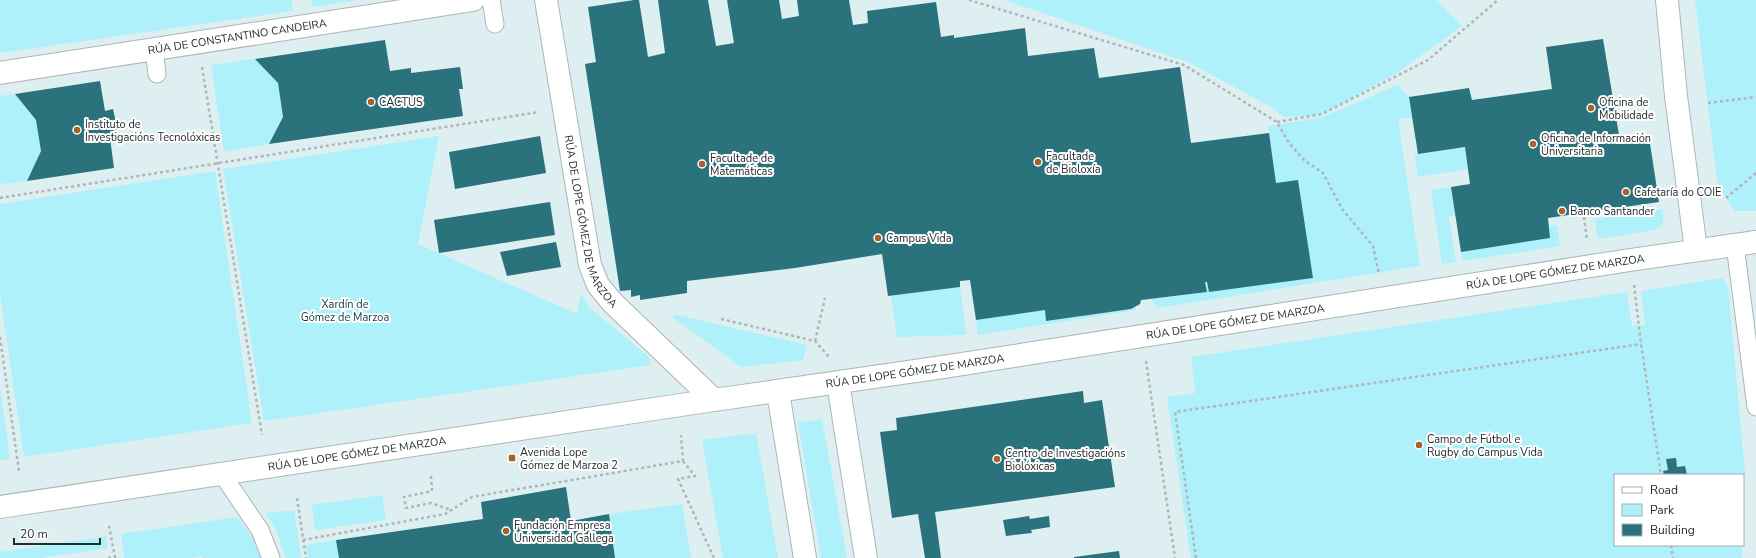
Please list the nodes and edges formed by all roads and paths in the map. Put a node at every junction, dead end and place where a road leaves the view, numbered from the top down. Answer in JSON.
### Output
{"nodes":[{"id":1,"x":473,"y":0,"type":"edge"},
{"id":2,"x":491,"y":0,"type":"edge"},
{"id":3,"x":546,"y":0,"type":"edge"},
{"id":4,"x":969,"y":0,"type":"edge"},
{"id":5,"x":1498,"y":0,"type":"edge"},
{"id":6,"x":1667,"y":0,"type":"edge"},
{"id":7,"x":495,"y":24,"type":"dead end"},
{"id":8,"x":154,"y":49,"type":"junction"},
{"id":9,"x":201,"y":61,"type":"dead end"},
{"id":10,"x":0,"y":73,"type":"edge"},
{"id":11,"x":157,"y":74,"type":"dead end"},
{"id":12,"x":1756,"y":97,"type":"edge"},
{"id":13,"x":1708,"y":103,"type":"dead end"},
{"id":14,"x":564,"y":108,"type":"junction"},
{"id":15,"x":1277,"y":122,"type":"junction"},
{"id":16,"x":218,"y":164,"type":"junction"},
{"id":17,"x":1756,"y":173,"type":"edge"},
{"id":18,"x":0,"y":198,"type":"edge"},
{"id":19,"x":1726,"y":198,"type":"dead end"},
{"id":20,"x":1584,"y":217,"type":"dead end"},
{"id":21,"x":1756,"y":242,"type":"edge"},
{"id":22,"x":1587,"y":245,"type":"dead end"},
{"id":23,"x":1735,"y":245,"type":"junction"},
{"id":24,"x":1696,"y":250,"type":"junction"},
{"id":25,"x":1630,"y":260,"type":"junction"},
{"id":26,"x":1380,"y":276,"type":"dead end"},
{"id":27,"x":825,"y":298,"type":"dead end"},
{"id":28,"x":722,"y":319,"type":"dead end"},
{"id":29,"x":0,"y":337,"type":"edge"},
{"id":30,"x":815,"y":341,"type":"junction"},
{"id":31,"x":1641,"y":344,"type":"junction"},
{"id":32,"x":831,"y":359,"type":"dead end"},
{"id":33,"x":1146,"y":359,"type":"dead end"},
{"id":34,"x":838,"y":383,"type":"junction"},
{"id":35,"x":778,"y":392,"type":"junction"},
{"id":36,"x":714,"y":400,"type":"junction"},
{"id":37,"x":1756,"y":407,"type":"edge"},
{"id":38,"x":262,"y":435,"type":"dead end"},
{"id":39,"x":681,"y":435,"type":"dead end"},
{"id":40,"x":683,"y":461,"type":"junction"},
{"id":41,"x":19,"y":471,"type":"dead end"},
{"id":42,"x":222,"y":474,"type":"junction"},
{"id":43,"x":1661,"y":474,"type":"edge"},
{"id":44,"x":431,"y":476,"type":"dead end"},
{"id":45,"x":297,"y":498,"type":"dead end"},
{"id":46,"x":0,"y":507,"type":"edge"},
{"id":47,"x":452,"y":510,"type":"junction"},
{"id":48,"x":109,"y":526,"type":"dead end"},
{"id":49,"x":303,"y":540,"type":"junction"},
{"id":50,"x":1671,"y":546,"type":"edge"},
{"id":51,"x":108,"y":558,"type":"edge"},
{"id":52,"x":271,"y":558,"type":"edge"},
{"id":53,"x":306,"y":558,"type":"edge"},
{"id":54,"x":714,"y":558,"type":"edge"},
{"id":55,"x":805,"y":558,"type":"edge"},
{"id":56,"x":866,"y":558,"type":"edge"},
{"id":57,"x":1176,"y":558,"type":"edge"},
{"id":58,"x":1196,"y":558,"type":"edge"},
{"id":59,"x":1673,"y":558,"type":"edge"}],
"edges":[{"from":1,"to":8,"type":"street","name":"RÚA DE CONSTANTINO CANDEIRA"},
{"from":2,"to":7,"type":"lane"},
{"from":3,"to":14,"type":"street","name":"RÚA DE LOPE GÓMEZ DE MARZOA"},
{"from":4,"to":15,"type":"path"},
{"from":5,"to":15,"type":"path"},
{"from":6,"to":24,"type":"street"},
{"from":8,"to":10,"type":"street","name":"RÚA DE CONSTANTINO CANDEIRA"},
{"from":8,"to":11,"type":"lane"},
{"from":9,"to":16,"type":"path"},
{"from":12,"to":13,"type":"path"},
{"from":14,"to":16,"type":"path"},
{"from":14,"to":36,"type":"street","name":"RÚA DE LOPE GÓMEZ DE MARZOA"},
{"from":15,"to":26,"type":"path"},
{"from":16,"to":18,"type":"path"},
{"from":16,"to":38,"type":"path"},
{"from":17,"to":19,"type":"path"},
{"from":20,"to":22,"type":"path"},
{"from":21,"to":23,"type":"street","name":"RÚA DE LOPE GÓMEZ DE MARZOA"},
{"from":23,"to":24,"type":"street","name":"RÚA DE LOPE GÓMEZ DE MARZOA"},
{"from":23,"to":37,"type":"lane"},
{"from":24,"to":25,"type":"street","name":"RÚA DE LOPE GÓMEZ DE MARZOA"},
{"from":25,"to":31,"type":"path"},
{"from":25,"to":34,"type":"street","name":"RÚA DE LOPE GÓMEZ DE MARZOA"},
{"from":27,"to":30,"type":"path"},
{"from":28,"to":30,"type":"path"},
{"from":29,"to":41,"type":"path"},
{"from":30,"to":32,"type":"path"},
{"from":31,"to":43,"type":"path"},
{"from":31,"to":58,"type":"path"},
{"from":33,"to":57,"type":"path"},
{"from":34,"to":35,"type":"street","name":"RÚA DE LOPE GÓMEZ DE MARZOA"},
{"from":34,"to":56,"type":"street"},
{"from":35,"to":36,"type":"street","name":"RÚA DE LOPE GÓMEZ DE MARZOA"},
{"from":35,"to":55,"type":"street"},
{"from":36,"to":42,"type":"street","name":"RÚA DE LOPE GÓMEZ DE MARZOA"},
{"from":39,"to":40,"type":"path"},
{"from":40,"to":47,"type":"path"},
{"from":40,"to":54,"type":"path"},
{"from":42,"to":46,"type":"street","name":"RÚA DE LOPE GÓMEZ DE MARZOA"},
{"from":42,"to":52,"type":"lane"},
{"from":44,"to":47,"type":"path"},
{"from":45,"to":49,"type":"path"},
{"from":47,"to":49,"type":"path"},
{"from":48,"to":51,"type":"path"},
{"from":49,"to":53,"type":"path"},
{"from":50,"to":59,"type":"path"}]}
